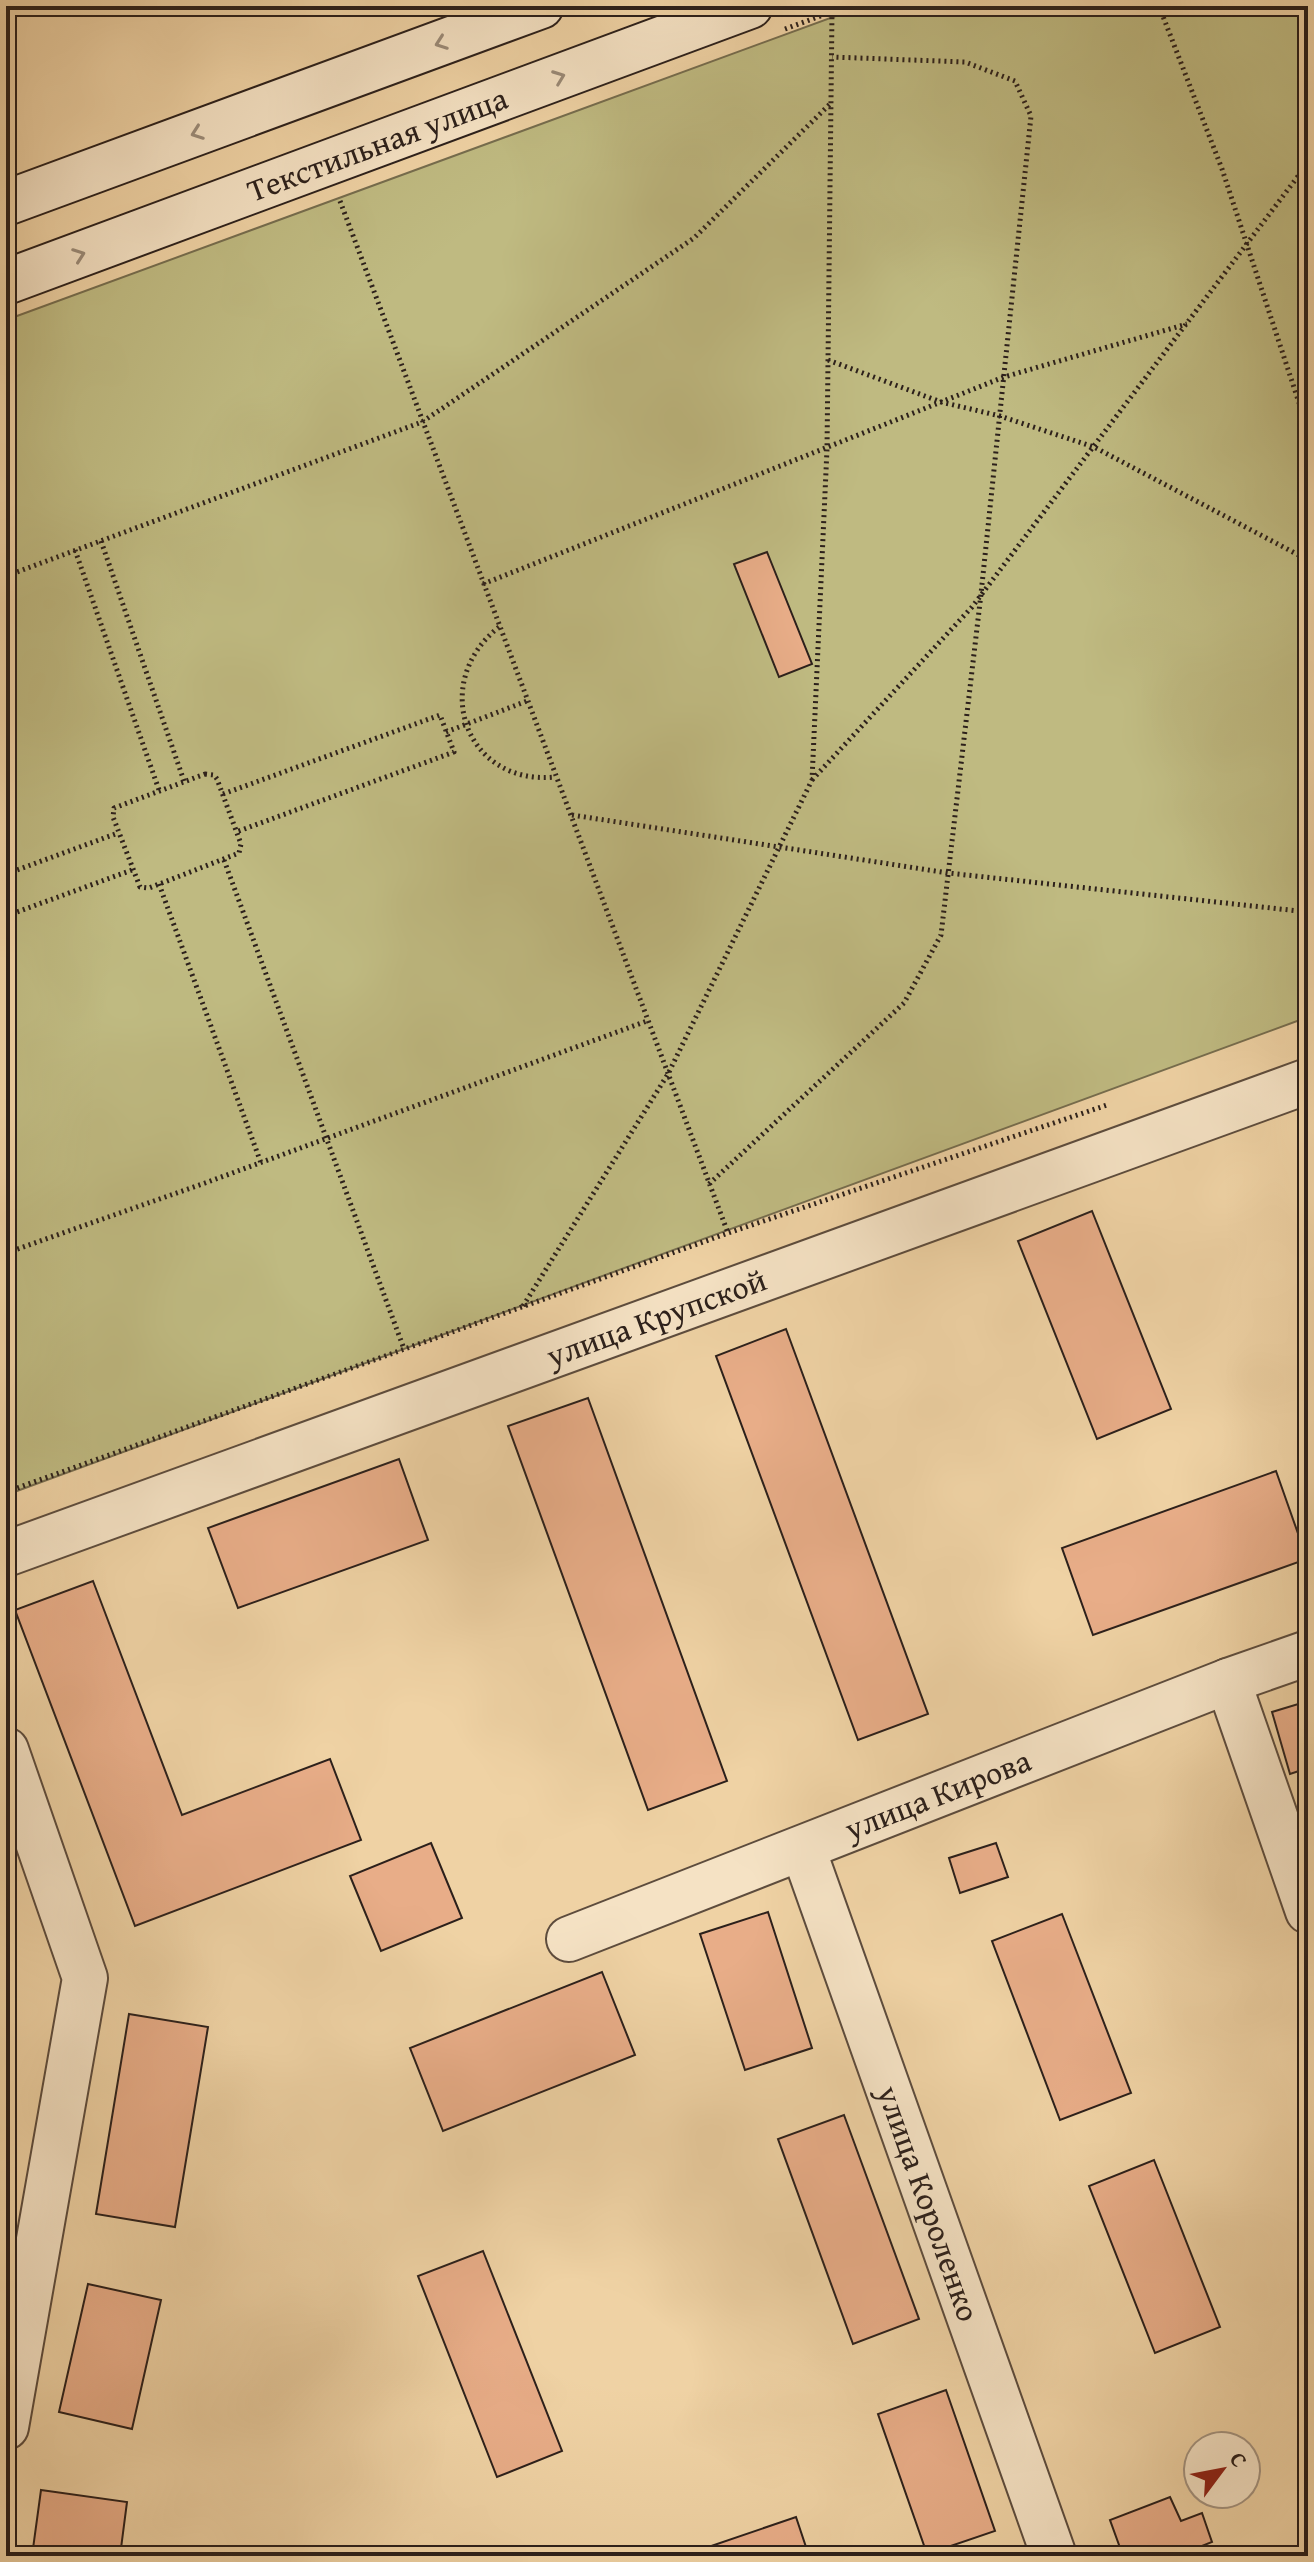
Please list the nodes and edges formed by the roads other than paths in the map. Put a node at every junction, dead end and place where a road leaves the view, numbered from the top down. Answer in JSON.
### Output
{"nodes":[{"id":1,"x":541,"y":6,"type":"edge"},
{"id":2,"x":750,"y":6,"type":"edge"},
{"id":3,"x":6,"y":203,"type":"edge"},
{"id":4,"x":6,"y":282,"type":"edge"},
{"id":5,"x":1308,"y":1081,"type":"edge"},
{"id":6,"x":6,"y":1554,"type":"edge"},
{"id":7,"x":1308,"y":1653,"type":"edge"},
{"id":8,"x":1228,"y":1681,"type":"junction"},
{"id":9,"x":6,"y":1750,"type":"edge"},
{"id":10,"x":803,"y":1849,"type":"junction"},
{"id":11,"x":1308,"y":1911,"type":"edge"},
{"id":12,"x":569,"y":1939,"type":"dead end"},
{"id":13,"x":6,"y":2427,"type":"edge"},
{"id":14,"x":1054,"y":2556,"type":"edge"}],
"edges":[{"from":1,"to":3,"type":"street","one_way":true},
{"from":4,"to":2,"type":"street","name":"Текстильная улица","one_way":true},
{"from":5,"to":6,"type":"street","name":"улица Крупской"},
{"from":7,"to":8,"type":"street","name":"улица Кирова"},
{"from":8,"to":10,"type":"street","name":"улица Кирова"},
{"from":8,"to":11,"type":"street"},
{"from":9,"to":13,"type":"street"},
{"from":10,"to":12,"type":"street","name":"улица Кирова"},
{"from":10,"to":14,"type":"street","name":"улица Короленко"}]}
